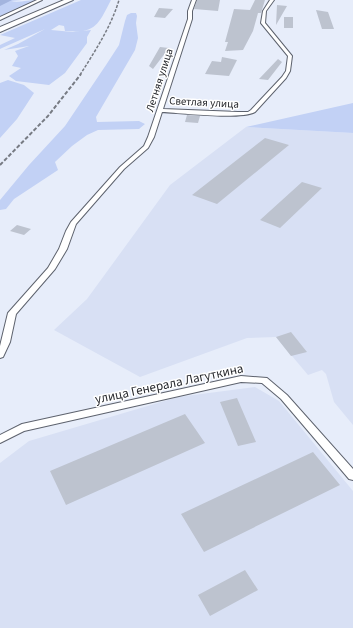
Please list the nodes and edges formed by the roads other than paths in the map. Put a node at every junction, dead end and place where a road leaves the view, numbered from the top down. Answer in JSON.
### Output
{"nodes":[{"id":1,"x":40,"y":0,"type":"edge"},
{"id":2,"x":60,"y":0,"type":"edge"},
{"id":3,"x":70,"y":0,"type":"edge"},
{"id":4,"x":194,"y":0,"type":"edge"},
{"id":5,"x":272,"y":0,"type":"edge"},
{"id":6,"x":0,"y":19,"type":"edge"},
{"id":7,"x":0,"y":30,"type":"edge"},
{"id":8,"x":160,"y":110,"type":"junction"},
{"id":9,"x":0,"y":355,"type":"edge"},
{"id":10,"x":0,"y":439,"type":"edge"},
{"id":11,"x":353,"y":476,"type":"edge"}],
"edges":[{"from":1,"to":6,"type":"street"},
{"from":2,"to":7,"type":"highway"},
{"from":3,"to":7,"type":"highway"},
{"from":4,"to":8,"type":"street","name":"Летняя улица"},
{"from":5,"to":8,"type":"street","name":"Светлая улица"},
{"from":8,"to":9,"type":"street","name":"Летняя улица"},
{"from":10,"to":11,"type":"street","name":"улица Генерала Лагуткина"}]}
